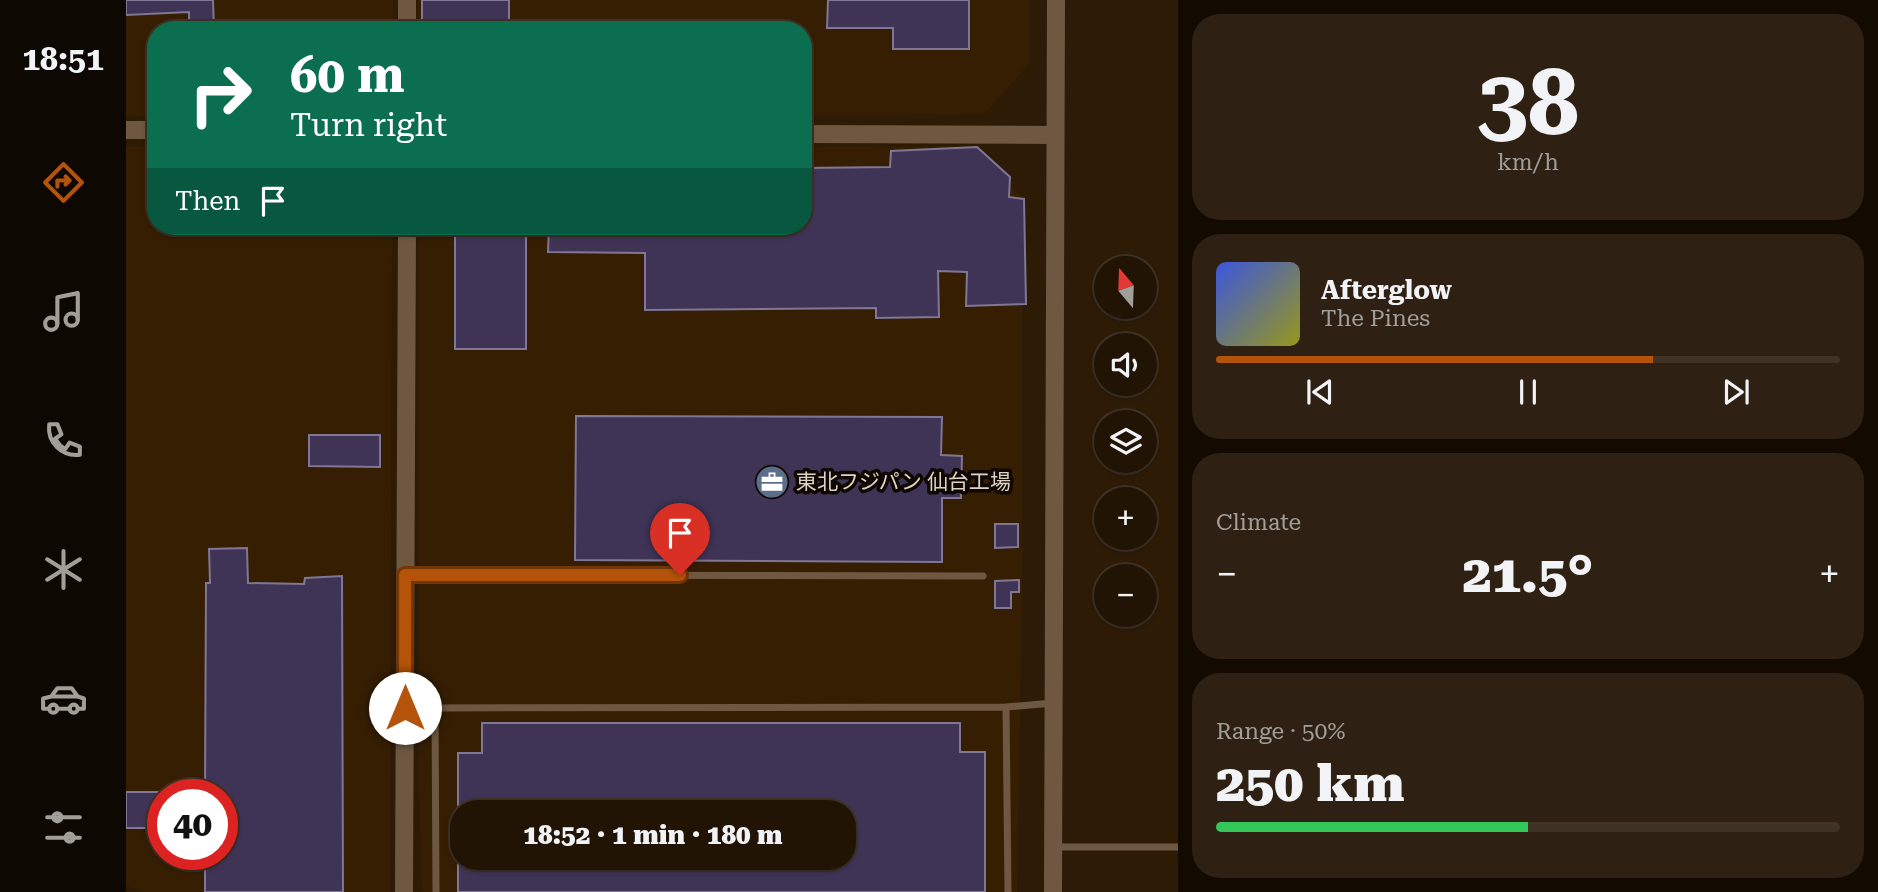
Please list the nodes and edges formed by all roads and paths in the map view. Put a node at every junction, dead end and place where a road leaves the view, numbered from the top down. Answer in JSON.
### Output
{"nodes":[{"id":1,"x":407,"y":0,"type":"edge"},
{"id":2,"x":1056,"y":0,"type":"edge"},
{"id":3,"x":407,"y":21,"type":"edge"},
{"id":4,"x":126,"y":130,"type":"edge"},
{"id":5,"x":147,"y":131,"type":"edge"},
{"id":6,"x":812,"y":134,"type":"edge"},
{"id":7,"x":1055,"y":135,"type":"junction"},
{"id":8,"x":407,"y":235,"type":"edge"},
{"id":9,"x":405,"y":575,"type":"junction"},
{"id":10,"x":983,"y":576,"type":"dead end"},
{"id":11,"x":1054,"y":703,"type":"junction"},
{"id":12,"x":1006,"y":707,"type":"junction"},
{"id":13,"x":405,"y":708,"type":"junction"},
{"id":14,"x":435,"y":708,"type":"junction"},
{"id":15,"x":1054,"y":847,"type":"junction"},
{"id":16,"x":1178,"y":847,"type":"edge"},
{"id":17,"x":404,"y":892,"type":"edge"},
{"id":18,"x":436,"y":892,"type":"edge"},
{"id":19,"x":1008,"y":892,"type":"edge"},
{"id":20,"x":1053,"y":892,"type":"edge"}],
"edges":[{"from":1,"to":3,"type":"street"},
{"from":2,"to":7,"type":"street"},
{"from":4,"to":5,"type":"street"},
{"from":6,"to":7,"type":"street"},
{"from":7,"to":11,"type":"street"},
{"from":8,"to":9,"type":"street"},
{"from":9,"to":10,"type":"lane"},
{"from":9,"to":13,"type":"street"},
{"from":11,"to":12,"type":"lane"},
{"from":11,"to":15,"type":"street"},
{"from":12,"to":14,"type":"lane"},
{"from":12,"to":19,"type":"lane"},
{"from":13,"to":14,"type":"lane"},
{"from":13,"to":17,"type":"street"},
{"from":14,"to":18,"type":"lane"},
{"from":15,"to":16,"type":"lane"},
{"from":15,"to":20,"type":"street"}]}
